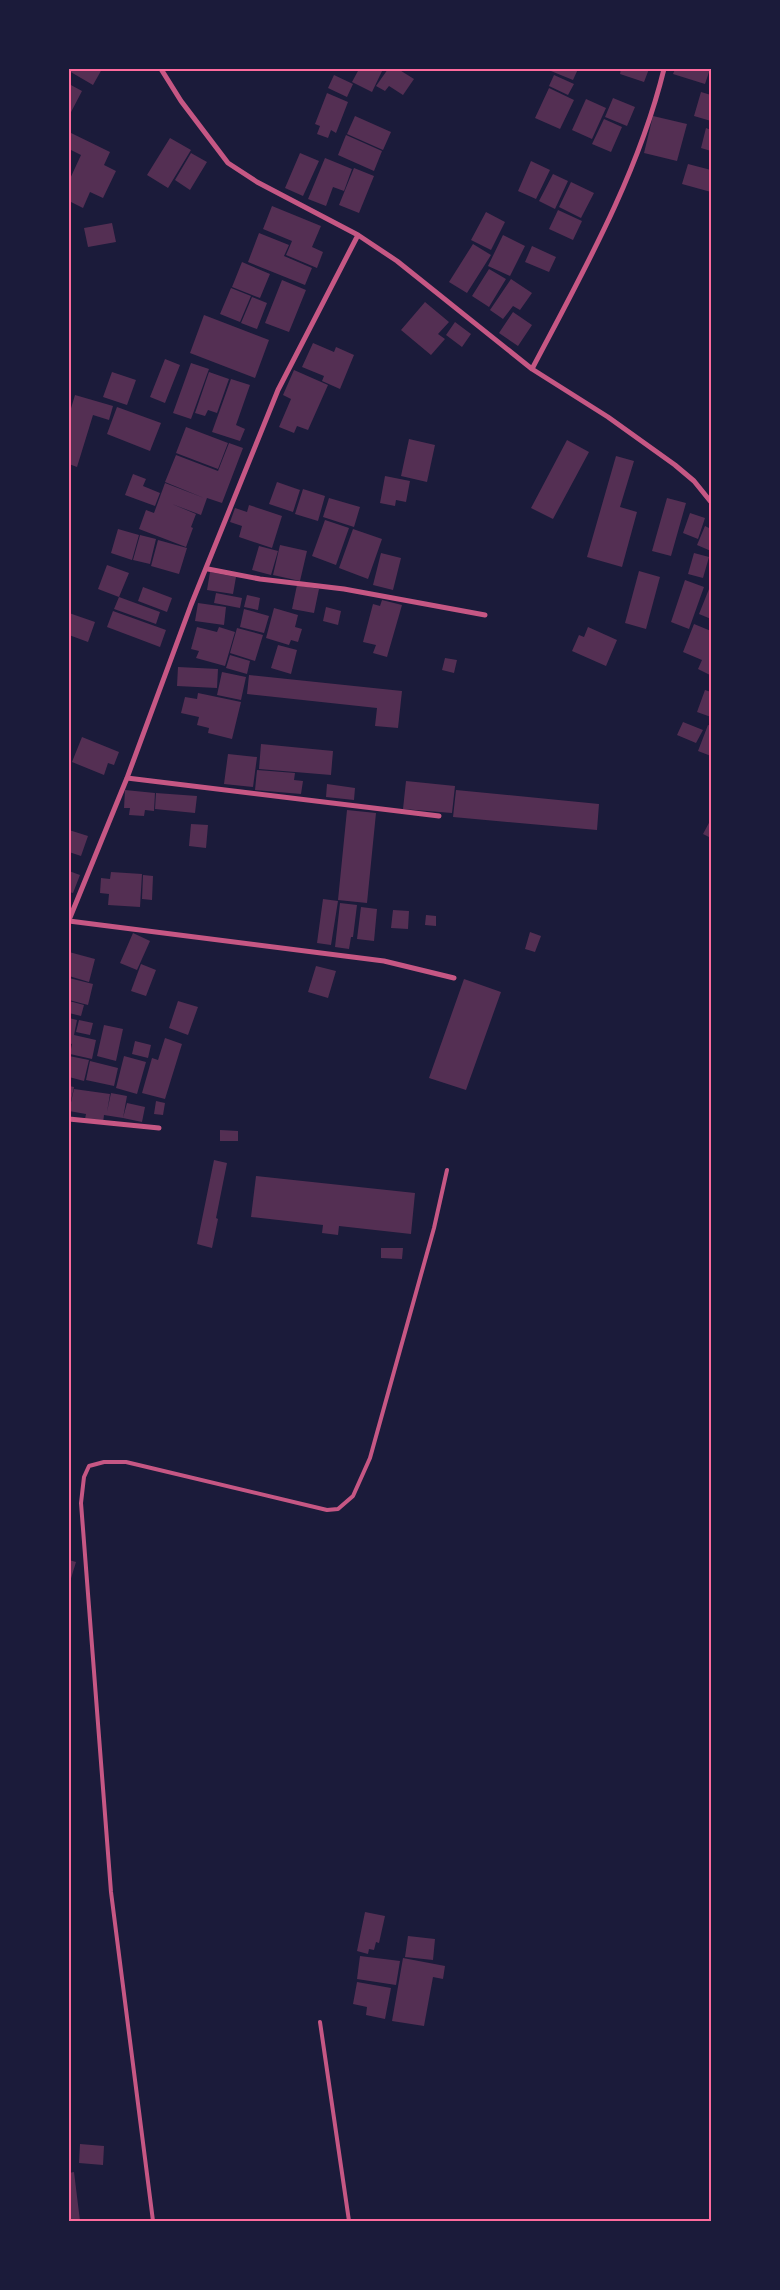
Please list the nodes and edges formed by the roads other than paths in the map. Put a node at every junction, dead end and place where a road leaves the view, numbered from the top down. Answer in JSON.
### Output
{"nodes":[{"id":1,"x":161,"y":69,"type":"edge"},
{"id":2,"x":664,"y":69,"type":"edge"},
{"id":3,"x":358,"y":235,"type":"junction"},
{"id":4,"x":532,"y":369,"type":"junction"},
{"id":5,"x":711,"y":502,"type":"edge"},
{"id":6,"x":208,"y":569,"type":"junction"},
{"id":7,"x":485,"y":615,"type":"dead end"},
{"id":8,"x":127,"y":778,"type":"junction"},
{"id":9,"x":439,"y":816,"type":"dead end"},
{"id":10,"x":69,"y":921,"type":"edge"},
{"id":11,"x":454,"y":978,"type":"dead end"},
{"id":12,"x":69,"y":1119,"type":"edge"},
{"id":13,"x":159,"y":1128,"type":"dead end"},
{"id":14,"x":447,"y":1170,"type":"dead end"},
{"id":15,"x":320,"y":2022,"type":"dead end"},
{"id":16,"x":153,"y":2221,"type":"edge"},
{"id":17,"x":349,"y":2221,"type":"edge"}],
"edges":[{"from":1,"to":3,"type":"street"},
{"from":2,"to":4,"type":"street"},
{"from":3,"to":4,"type":"street"},
{"from":3,"to":6,"type":"street"},
{"from":4,"to":5,"type":"street"},
{"from":6,"to":7,"type":"street"},
{"from":6,"to":8,"type":"street"},
{"from":8,"to":9,"type":"street"},
{"from":8,"to":10,"type":"street"},
{"from":10,"to":11,"type":"street"},
{"from":12,"to":13,"type":"street"},
{"from":14,"to":16,"type":"lane"},
{"from":15,"to":17,"type":"lane"}]}
